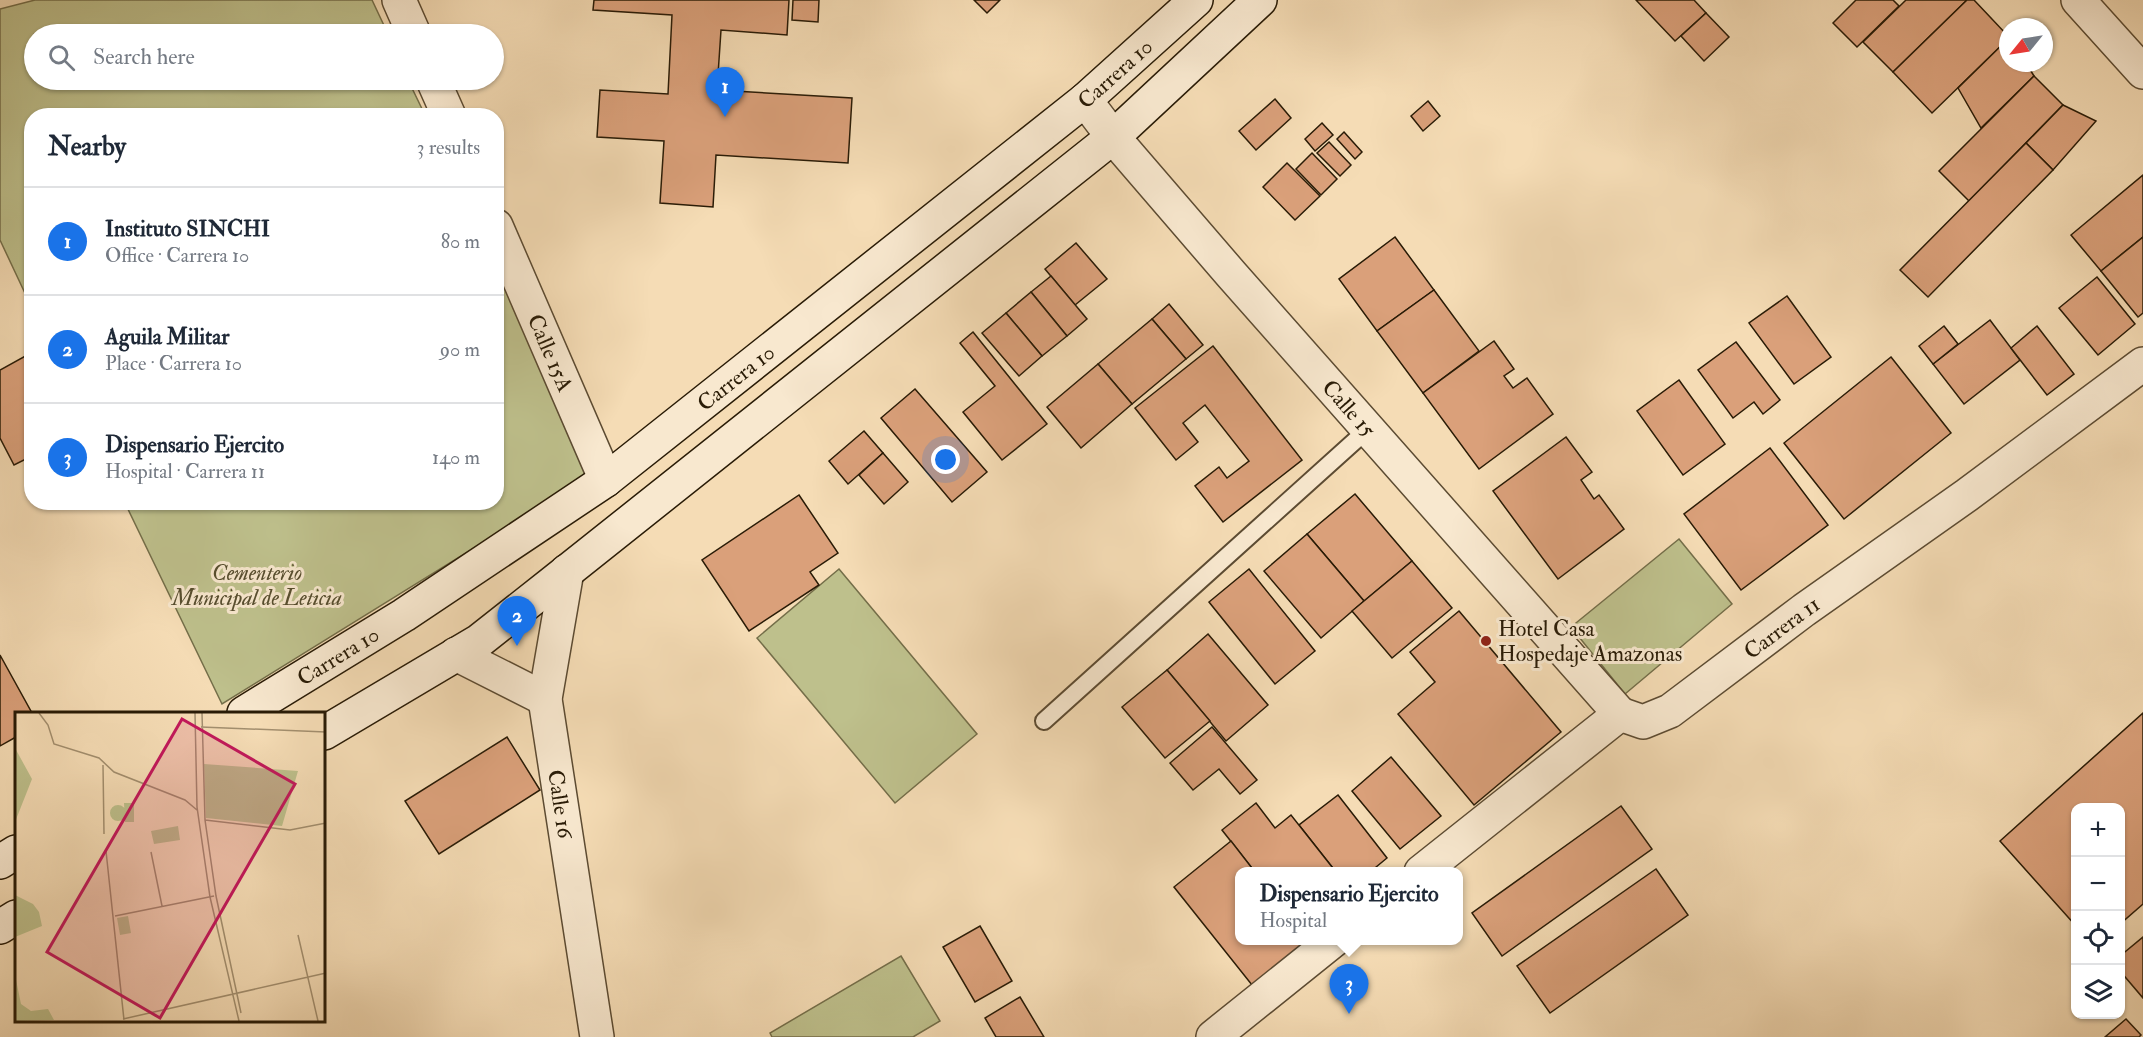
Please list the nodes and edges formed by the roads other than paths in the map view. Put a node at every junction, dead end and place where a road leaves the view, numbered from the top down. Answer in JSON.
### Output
{"nodes":[{"id":1,"x":399,"y":0,"type":"edge"},
{"id":2,"x":1196,"y":0,"type":"edge"},
{"id":3,"x":1260,"y":0,"type":"edge"},
{"id":4,"x":2079,"y":0,"type":"edge"},
{"id":5,"x":410,"y":24,"type":"edge"},
{"id":6,"x":2143,"y":72,"type":"edge"},
{"id":7,"x":437,"y":90,"type":"edge"},
{"id":8,"x":1085,"y":100,"type":"junction"},
{"id":9,"x":445,"y":108,"type":"edge"},
{"id":10,"x":1113,"y":137,"type":"junction"},
{"id":11,"x":504,"y":244,"type":"edge"},
{"id":12,"x":2143,"y":364,"type":"edge"},
{"id":13,"x":1367,"y":430,"type":"junction"},
{"id":14,"x":606,"y":480,"type":"junction"},
{"id":15,"x":567,"y":571,"type":"junction"},
{"id":16,"x":456,"y":654,"type":"junction"},
{"id":17,"x":545,"y":699,"type":"junction"},
{"id":18,"x":246,"y":712,"type":"edge"},
{"id":19,"x":1620,"y":714,"type":"junction"},
{"id":20,"x":1044,"y":721,"type":"dead end"},
{"id":21,"x":326,"y":732,"type":"edge"},
{"id":22,"x":15,"y":853,"type":"edge"},
{"id":23,"x":0,"y":862,"type":"edge"},
{"id":24,"x":1426,"y":867,"type":"edge"},
{"id":25,"x":15,"y":918,"type":"edge"},
{"id":26,"x":0,"y":927,"type":"edge"},
{"id":27,"x":1328,"y":945,"type":"edge"},
{"id":28,"x":597,"y":1037,"type":"edge"},
{"id":29,"x":1213,"y":1037,"type":"edge"}],
"edges":[{"from":1,"to":5,"type":"street"},
{"from":2,"to":8,"type":"street","name":"Carrera 10"},
{"from":3,"to":10,"type":"street","name":"Carrera 10"},
{"from":4,"to":6,"type":"street"},
{"from":7,"to":9,"type":"street"},
{"from":8,"to":10,"type":"street","name":"Calle 15"},
{"from":8,"to":14,"type":"street","name":"Carrera 10"},
{"from":10,"to":13,"type":"street","name":"Calle 15"},
{"from":10,"to":15,"type":"street","name":"Carrera 10"},
{"from":11,"to":14,"type":"street","name":"Calle 15A"},
{"from":12,"to":19,"type":"street","name":"Carrera 11"},
{"from":13,"to":19,"type":"street","name":"Calle 15"},
{"from":13,"to":20,"type":"lane"},
{"from":14,"to":18,"type":"street","name":"Carrera 10"},
{"from":15,"to":16,"type":"street","name":"Carrera 10"},
{"from":15,"to":17,"type":"street","name":"Calle 16"},
{"from":16,"to":17,"type":"street"},
{"from":16,"to":21,"type":"street","name":"Carrera 10"},
{"from":17,"to":28,"type":"street","name":"Calle 16"},
{"from":19,"to":24,"type":"street"},
{"from":22,"to":23,"type":"street"},
{"from":25,"to":26,"type":"street"},
{"from":27,"to":29,"type":"street"}]}
